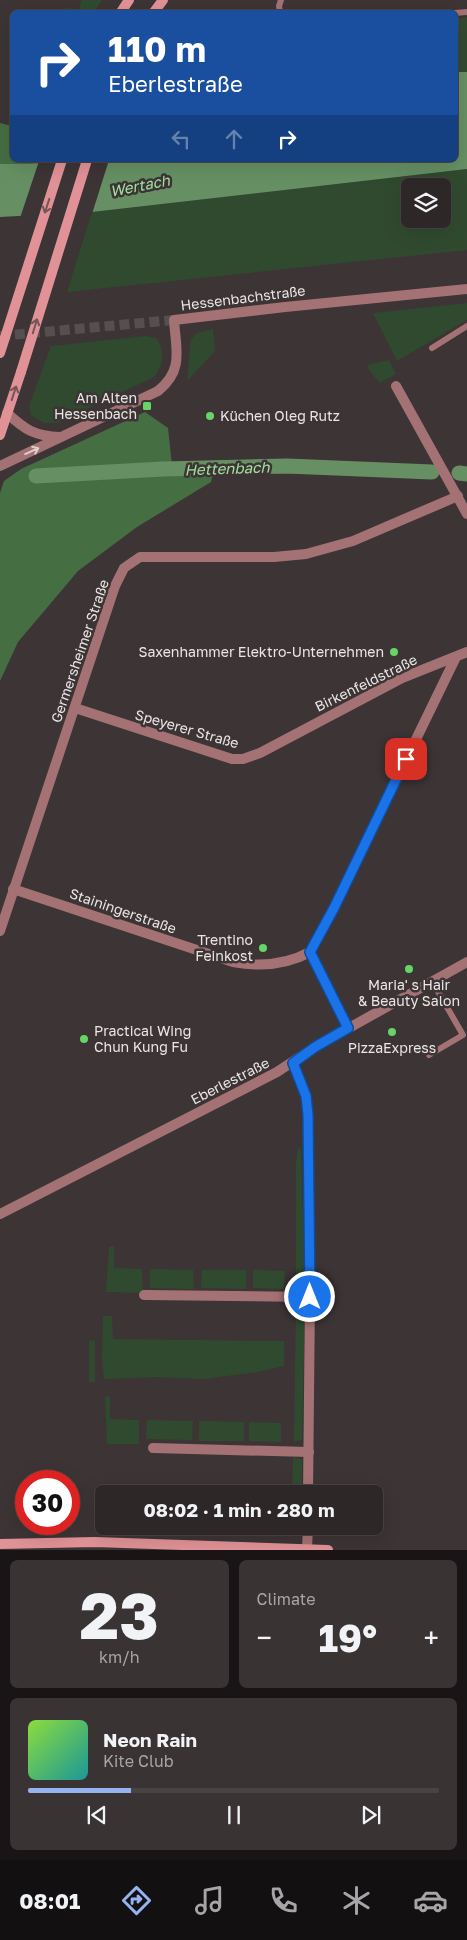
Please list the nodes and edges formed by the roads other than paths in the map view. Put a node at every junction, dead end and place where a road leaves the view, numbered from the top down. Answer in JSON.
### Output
{"nodes":[{"id":1,"x":467,"y":6,"type":"edge"},
{"id":2,"x":461,"y":13,"type":"edge"},
{"id":3,"x":61,"y":162,"type":"edge"},
{"id":4,"x":86,"y":162,"type":"edge"},
{"id":5,"x":467,"y":289,"type":"edge"},
{"id":6,"x":467,"y":326,"type":"edge"},
{"id":7,"x":432,"y":348,"type":"dead end"},
{"id":8,"x":0,"y":353,"type":"edge"},
{"id":9,"x":396,"y":386,"type":"dead end"},
{"id":10,"x":7,"y":413,"type":"junction"},
{"id":11,"x":0,"y":435,"type":"edge"},
{"id":12,"x":63,"y":437,"type":"junction"},
{"id":13,"x":0,"y":466,"type":"edge"},
{"id":14,"x":458,"y":496,"type":"junction"},
{"id":15,"x":467,"y":514,"type":"edge"},
{"id":16,"x":467,"y":652,"type":"edge"},
{"id":17,"x":456,"y":657,"type":"junction"},
{"id":18,"x":75,"y":708,"type":"junction"},
{"id":19,"x":315,"y":724,"type":"joint"},
{"id":20,"x":13,"y":889,"type":"junction"},
{"id":21,"x":0,"y":931,"type":"edge"},
{"id":22,"x":310,"y":952,"type":"junction"},
{"id":23,"x":467,"y":962,"type":"edge"},
{"id":24,"x":432,"y":981,"type":"junction"},
{"id":25,"x":348,"y":1028,"type":"junction"},
{"id":26,"x":429,"y":1055,"type":"dead end"},
{"id":27,"x":293,"y":1063,"type":"junction"},
{"id":28,"x":0,"y":1214,"type":"edge"},
{"id":29,"x":144,"y":1295,"type":"dead end"},
{"id":30,"x":310,"y":1297,"type":"junction"},
{"id":31,"x":153,"y":1448,"type":"dead end"},
{"id":32,"x":309,"y":1452,"type":"junction"},
{"id":33,"x":308,"y":1485,"type":"edge"},
{"id":34,"x":308,"y":1535,"type":"edge"},
{"id":35,"x":0,"y":1544,"type":"edge"},
{"id":36,"x":269,"y":1549,"type":"edge"},
{"id":37,"x":307,"y":1549,"type":"junction"},
{"id":38,"x":328,"y":1550,"type":"edge"}],
"edges":[{"from":1,"to":2,"type":"lane"},
{"from":3,"to":8,"type":"main road","one_way":true,"bridge":true},
{"from":10,"to":4,"type":"main road","one_way":true,"bridge":true},
{"from":5,"to":12,"type":"street","name":"Hessenbachstraße"},
{"from":6,"to":7,"type":"lane"},
{"from":9,"to":14,"type":"street"},
{"from":10,"to":11,"type":"main road"},
{"from":10,"to":12,"type":"street"},
{"from":13,"to":12,"type":"street","name":"Hessenbachstraße","one_way":true},
{"from":14,"to":15,"type":"street"},
{"from":14,"to":18,"type":"street","name":"Germersheimer Straße"},
{"from":16,"to":17,"type":"street","name":"Birkenfeldstraße"},
{"from":17,"to":19,"type":"street","name":"Birkenfeldstraße"},
{"from":17,"to":22,"type":"street"},
{"from":18,"to":19,"type":"street","name":"Speyerer Straße"},
{"from":18,"to":20,"type":"street","name":"Germersheimer Straße"},
{"from":20,"to":21,"type":"street","name":"Germersheimer Straße"},
{"from":20,"to":22,"type":"street","name":"Stainingerstraße"},
{"from":22,"to":25,"type":"street"},
{"from":23,"to":24,"type":"street","name":"Eberlestraße"},
{"from":24,"to":25,"type":"street","name":"Eberlestraße"},
{"from":24,"to":26,"type":"lane"},
{"from":25,"to":27,"type":"street","name":"Eberlestraße"},
{"from":27,"to":28,"type":"street","name":"Eberlestraße"},
{"from":27,"to":30,"type":"street"},
{"from":29,"to":30,"type":"street"},
{"from":30,"to":32,"type":"street"},
{"from":31,"to":32,"type":"street"},
{"from":32,"to":33,"type":"street"},
{"from":34,"to":37,"type":"street"},
{"from":35,"to":36,"type":"main road"},
{"from":36,"to":37,"type":"main road"},
{"from":37,"to":38,"type":"main road"}]}
